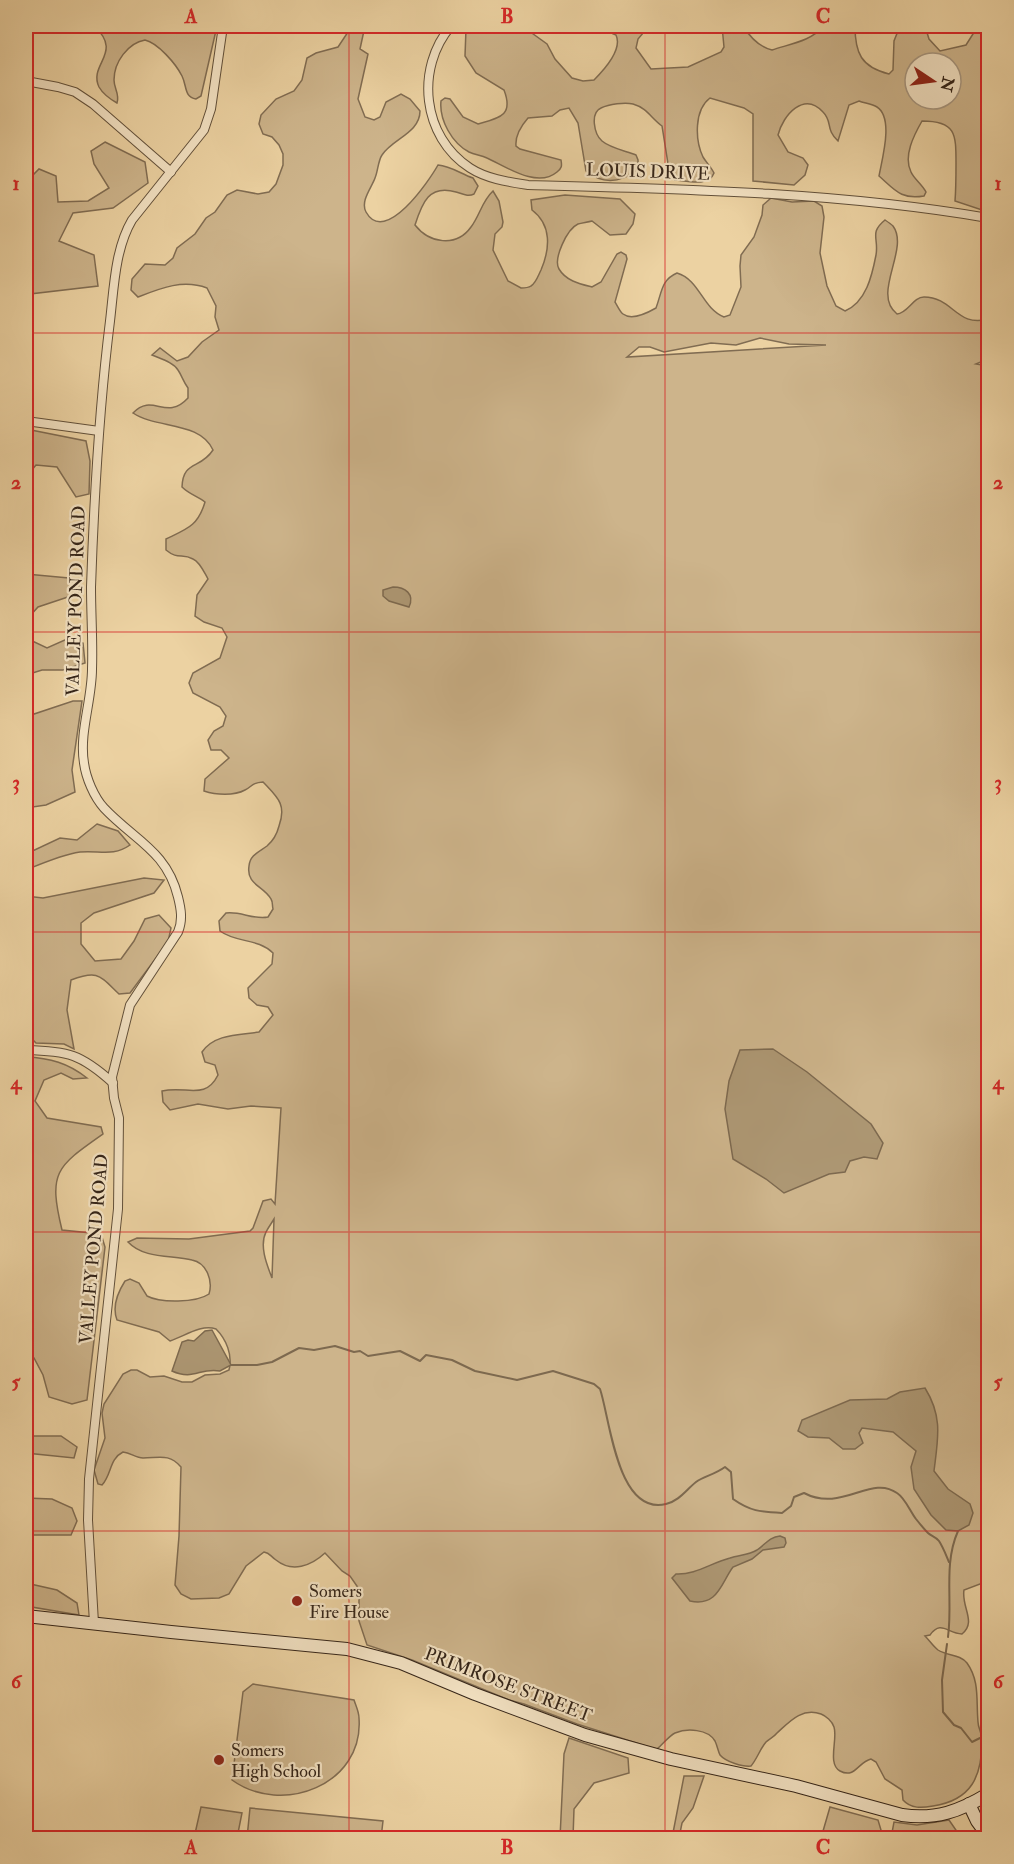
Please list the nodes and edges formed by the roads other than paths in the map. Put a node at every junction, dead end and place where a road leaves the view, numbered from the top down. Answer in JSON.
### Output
{"nodes":[{"id":1,"x":223,"y":26,"type":"edge"},
{"id":2,"x":451,"y":26,"type":"edge"},
{"id":3,"x":26,"y":81,"type":"edge"},
{"id":4,"x":171,"y":172,"type":"junction"},
{"id":5,"x":988,"y":218,"type":"edge"},
{"id":6,"x":26,"y":421,"type":"edge"},
{"id":7,"x":99,"y":431,"type":"junction"},
{"id":8,"x":26,"y":1050,"type":"edge"},
{"id":9,"x":113,"y":1083,"type":"junction"},
{"id":10,"x":26,"y":1616,"type":"edge"},
{"id":11,"x":94,"y":1623,"type":"junction"},
{"id":12,"x":988,"y":1794,"type":"edge"},
{"id":13,"x":969,"y":1804,"type":"junction"},
{"id":14,"x":988,"y":1836,"type":"edge"}],
"edges":[{"from":1,"to":4,"type":"street","name":"VALLEY POND ROAD"},
{"from":2,"to":5,"type":"street","name":"LOUIS DRIVE"},
{"from":3,"to":4,"type":"street"},
{"from":4,"to":7,"type":"street","name":"VALLEY POND ROAD"},
{"from":6,"to":7,"type":"street"},
{"from":7,"to":9,"type":"street","name":"VALLEY POND ROAD"},
{"from":8,"to":9,"type":"street"},
{"from":9,"to":11,"type":"street","name":"VALLEY POND ROAD"},
{"from":10,"to":11,"type":"main road","name":"PRIMROSE STREET"},
{"from":11,"to":13,"type":"main road","name":"PRIMROSE STREET"},
{"from":12,"to":13,"type":"main road","name":"PRIMROSE STREET"},
{"from":13,"to":14,"type":"main road"}]}
